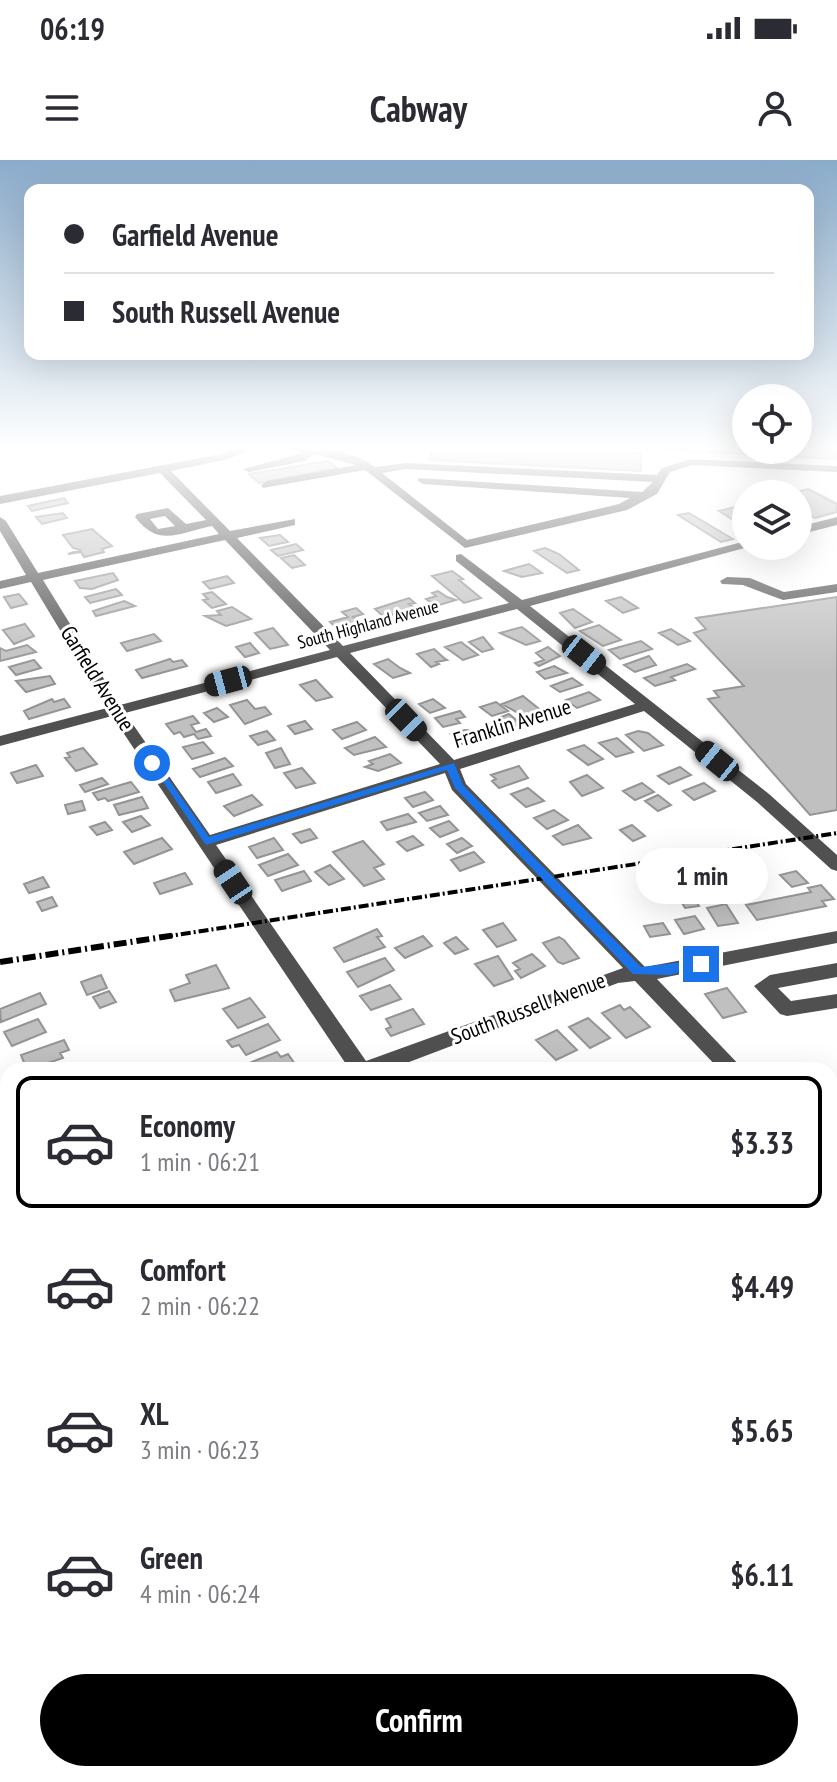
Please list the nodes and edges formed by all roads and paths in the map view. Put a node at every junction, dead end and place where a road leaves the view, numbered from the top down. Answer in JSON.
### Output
{"nodes":[{"id":1,"x":215,"y":522,"type":"edge"},
{"id":2,"x":1,"y":523,"type":"edge"},
{"id":3,"x":146,"y":523,"type":"edge"},
{"id":4,"x":178,"y":523,"type":"edge"},
{"id":5,"x":211,"y":523,"type":"edge"},
{"id":6,"x":288,"y":523,"type":"edge"},
{"id":7,"x":439,"y":523,"type":"edge"},
{"id":8,"x":556,"y":523,"type":"edge"},
{"id":9,"x":183,"y":528,"type":"junction"},
{"id":10,"x":228,"y":536,"type":"junction"},
{"id":11,"x":732,"y":549,"type":"edge"},
{"id":12,"x":461,"y":558,"type":"dead end"},
{"id":13,"x":693,"y":559,"type":"junction"},
{"id":14,"x":36,"y":577,"type":"junction"},
{"id":15,"x":727,"y":581,"type":"junction"},
{"id":16,"x":0,"y":585,"type":"edge"},
{"id":17,"x":837,"y":588,"type":"edge"},
{"id":18,"x":755,"y":599,"type":"dead end"},
{"id":19,"x":520,"y":605,"type":"junction"},
{"id":20,"x":340,"y":652,"type":"junction"},
{"id":21,"x":648,"y":705,"type":"junction"},
{"id":22,"x":116,"y":711,"type":"junction"},
{"id":23,"x":0,"y":741,"type":"edge"},
{"id":24,"x":450,"y":765,"type":"junction"},
{"id":25,"x":206,"y":842,"type":"junction"},
{"id":26,"x":837,"y":865,"type":"edge"},
{"id":27,"x":830,"y":938,"type":"edge"},
{"id":28,"x":837,"y":962,"type":"edge"},
{"id":29,"x":837,"y":970,"type":"edge"},
{"id":30,"x":638,"y":971,"type":"junction"},
{"id":31,"x":837,"y":1001,"type":"edge"},
{"id":32,"x":357,"y":1062,"type":"edge"},
{"id":33,"x":385,"y":1062,"type":"edge"},
{"id":34,"x":725,"y":1062,"type":"edge"}],
"edges":[{"from":1,"to":10,"type":"street"},
{"from":2,"to":14,"type":"street","name":"Garfield Avenue"},
{"from":3,"to":9,"type":"street"},
{"from":4,"to":9,"type":"street"},
{"from":5,"to":9,"type":"street"},
{"from":6,"to":10,"type":"street"},
{"from":7,"to":8,"type":"street"},
{"from":10,"to":14,"type":"street"},
{"from":10,"to":20,"type":"street"},
{"from":11,"to":13,"type":"street","name":"South Highland Avenue"},
{"from":12,"to":19,"type":"street"},
{"from":13,"to":15,"type":"street"},
{"from":13,"to":19,"type":"street","name":"South Highland Avenue"},
{"from":14,"to":16,"type":"street"},
{"from":14,"to":22,"type":"street","name":"Garfield Avenue"},
{"from":15,"to":17,"type":"street"},
{"from":15,"to":18,"type":"street"},
{"from":19,"to":20,"type":"street","name":"South Highland Avenue"},
{"from":19,"to":21,"type":"street"},
{"from":20,"to":22,"type":"street","name":"South Highland Avenue"},
{"from":20,"to":24,"type":"street"},
{"from":21,"to":24,"type":"street","name":"Franklin Avenue"},
{"from":21,"to":26,"type":"street"},
{"from":22,"to":23,"type":"street","name":"South Highland Avenue"},
{"from":22,"to":25,"type":"street","name":"Garfield Avenue"},
{"from":24,"to":25,"type":"street","name":"Franklin Avenue"},
{"from":24,"to":30,"type":"street"},
{"from":25,"to":32,"type":"street","name":"Garfield Avenue"},
{"from":27,"to":28,"type":"street"},
{"from":27,"to":30,"type":"street","name":"South Russell Avenue"},
{"from":29,"to":31,"type":"street"},
{"from":30,"to":33,"type":"street","name":"South Russell Avenue"},
{"from":30,"to":34,"type":"street"}]}
